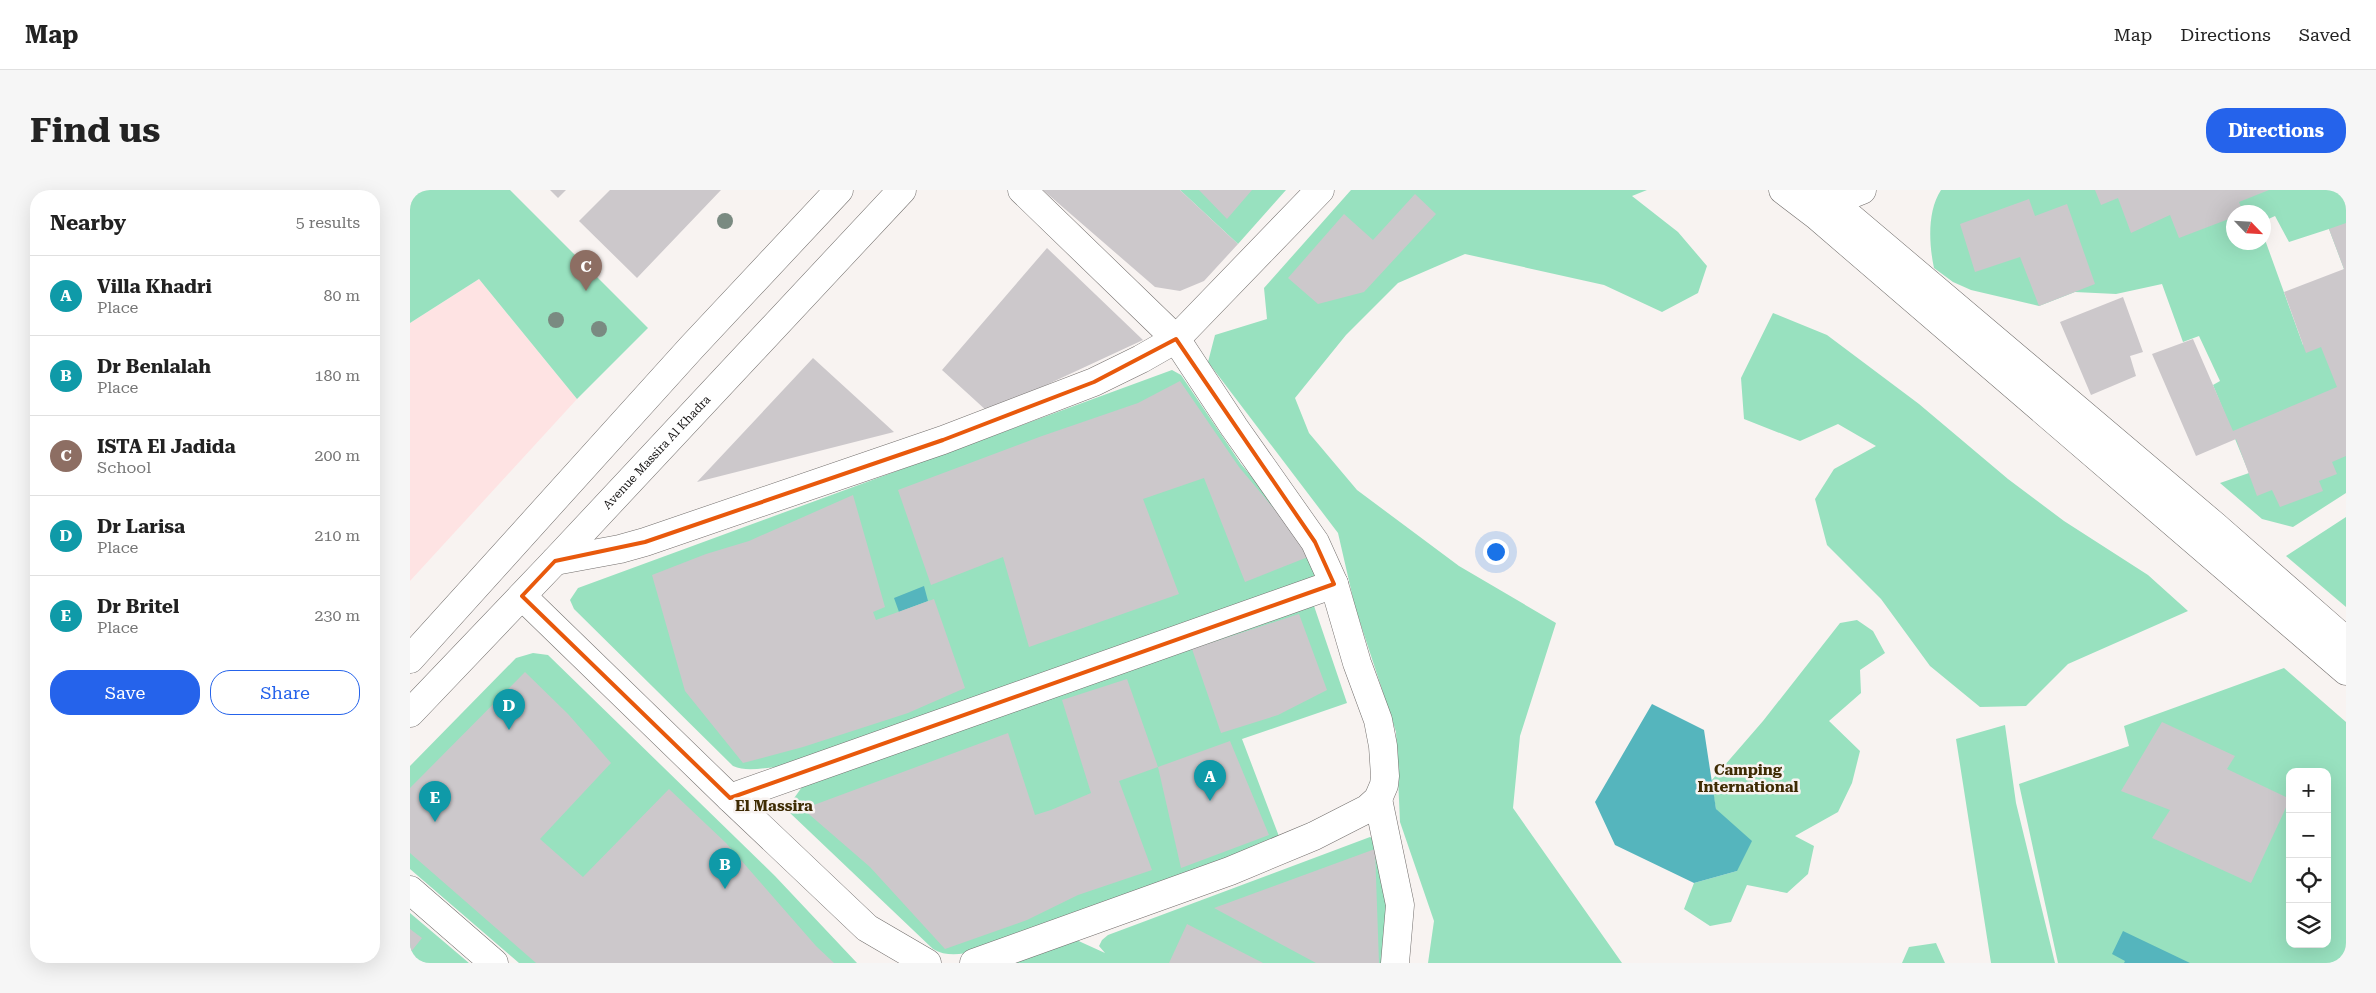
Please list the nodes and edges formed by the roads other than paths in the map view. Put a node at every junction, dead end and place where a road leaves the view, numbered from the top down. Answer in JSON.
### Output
{"nodes":[{"id":1,"x":838,"y":190,"type":"edge"},
{"id":2,"x":902,"y":190,"type":"edge"},
{"id":3,"x":1022,"y":190,"type":"edge"},
{"id":4,"x":1320,"y":190,"type":"edge"},
{"id":5,"x":1783,"y":190,"type":"edge"},
{"id":6,"x":1862,"y":190,"type":"edge"},
{"id":7,"x":1822,"y":203,"type":"edge"},
{"id":8,"x":1176,"y":339,"type":"junction"},
{"id":9,"x":555,"y":561,"type":"junction"},
{"id":10,"x":1334,"y":584,"type":"junction"},
{"id":11,"x":522,"y":596,"type":"junction"},
{"id":12,"x":2346,"y":641,"type":"edge"},
{"id":13,"x":410,"y":659,"type":"edge"},
{"id":14,"x":2346,"y":672,"type":"edge"},
{"id":15,"x":410,"y":713,"type":"edge"},
{"id":16,"x":730,"y":798,"type":"junction"},
{"id":17,"x":1378,"y":799,"type":"junction"},
{"id":18,"x":410,"y":890,"type":"edge"},
{"id":19,"x":494,"y":963,"type":"edge"},
{"id":20,"x":927,"y":963,"type":"edge"},
{"id":21,"x":974,"y":963,"type":"edge"},
{"id":22,"x":1395,"y":963,"type":"edge"}],
"edges":[{"from":1,"to":13,"type":"street"},
{"from":2,"to":9,"type":"street","name":"Avenue Massira Al Khadra"},
{"from":3,"to":8,"type":"street"},
{"from":4,"to":8,"type":"street"},
{"from":5,"to":7,"type":"street"},
{"from":6,"to":7,"type":"street"},
{"from":7,"to":12,"type":"street"},
{"from":7,"to":14,"type":"street"},
{"from":8,"to":9,"type":"street"},
{"from":8,"to":10,"type":"street"},
{"from":9,"to":11,"type":"street","name":"Avenue Massira Al Khadra"},
{"from":10,"to":16,"type":"street"},
{"from":10,"to":17,"type":"street"},
{"from":11,"to":15,"type":"street","name":"Avenue Massira Al Khadra"},
{"from":11,"to":16,"type":"street"},
{"from":16,"to":20,"type":"street"},
{"from":17,"to":21,"type":"street"},
{"from":17,"to":22,"type":"street"},
{"from":18,"to":19,"type":"street"}]}
